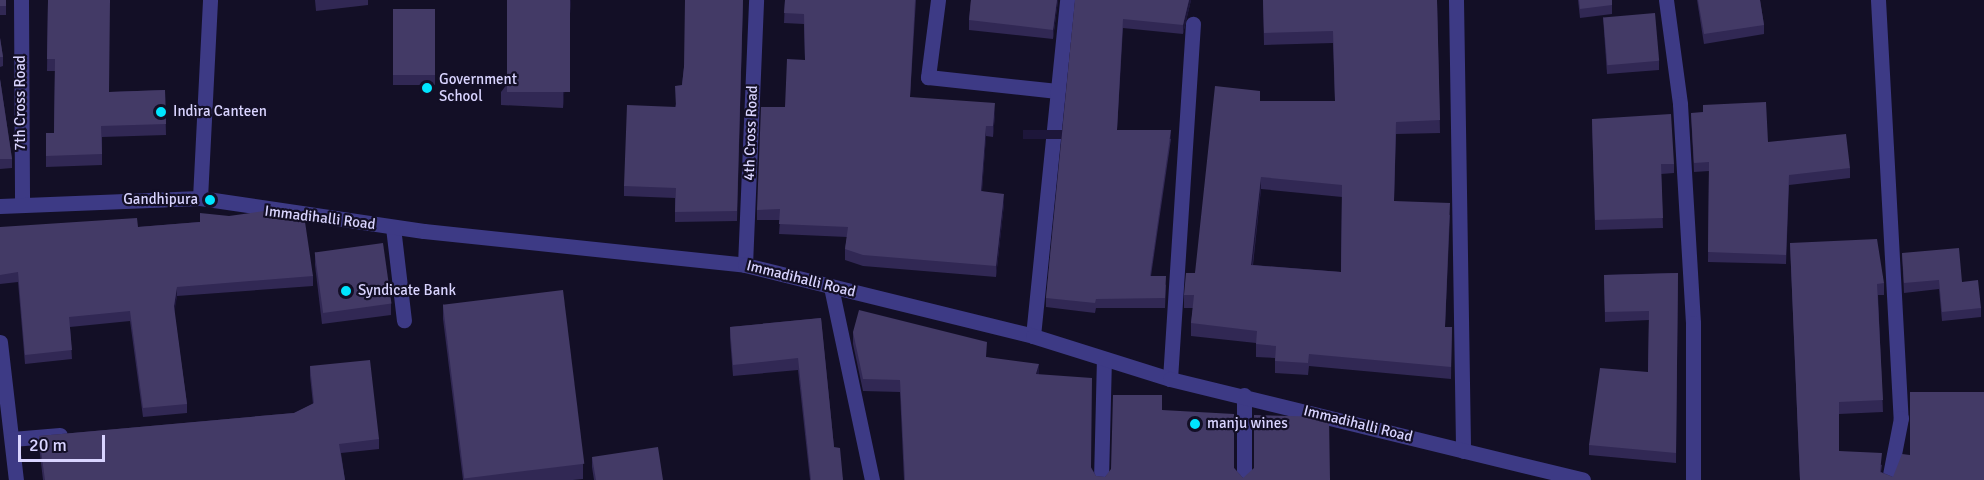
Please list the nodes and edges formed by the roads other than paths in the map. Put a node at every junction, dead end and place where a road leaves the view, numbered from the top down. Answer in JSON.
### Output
{"nodes":[{"id":1,"x":21,"y":0,"type":"edge"},
{"id":2,"x":210,"y":0,"type":"edge"},
{"id":3,"x":756,"y":0,"type":"edge"},
{"id":4,"x":938,"y":0,"type":"edge"},
{"id":5,"x":1067,"y":0,"type":"edge"},
{"id":6,"x":1456,"y":0,"type":"edge"},
{"id":7,"x":1666,"y":0,"type":"edge"},
{"id":8,"x":1878,"y":0,"type":"edge"},
{"id":9,"x":1193,"y":24,"type":"dead end"},
{"id":10,"x":1057,"y":91,"type":"junction"},
{"id":11,"x":200,"y":198,"type":"junction"},
{"id":12,"x":0,"y":206,"type":"edge"},
{"id":13,"x":22,"y":206,"type":"junction"},
{"id":14,"x":393,"y":227,"type":"junction"},
{"id":15,"x":746,"y":265,"type":"junction"},
{"id":16,"x":831,"y":287,"type":"junction"},
{"id":17,"x":404,"y":320,"type":"dead end"},
{"id":18,"x":1033,"y":336,"type":"junction"},
{"id":19,"x":0,"y":342,"type":"edge"},
{"id":20,"x":1104,"y":361,"type":"junction"},
{"id":21,"x":2,"y":363,"type":"edge"},
{"id":22,"x":1170,"y":379,"type":"junction"},
{"id":23,"x":1244,"y":395,"type":"junction"},
{"id":24,"x":82,"y":433,"type":"edge"},
{"id":25,"x":12,"y":439,"type":"junction"},
{"id":26,"x":1463,"y":451,"type":"junction"},
{"id":27,"x":16,"y":480,"type":"edge"},
{"id":28,"x":872,"y":480,"type":"edge"},
{"id":29,"x":1101,"y":480,"type":"edge"},
{"id":30,"x":1244,"y":480,"type":"edge"},
{"id":31,"x":1583,"y":480,"type":"edge"},
{"id":32,"x":1693,"y":480,"type":"edge"},
{"id":33,"x":1889,"y":480,"type":"edge"}],
"edges":[{"from":1,"to":13,"type":"street","name":"7th Cross Road"},
{"from":2,"to":11,"type":"street"},
{"from":3,"to":15,"type":"street","name":"4th Cross Road"},
{"from":4,"to":10,"type":"street"},
{"from":5,"to":10,"type":"street"},
{"from":6,"to":26,"type":"street"},
{"from":7,"to":32,"type":"street"},
{"from":8,"to":33,"type":"street"},
{"from":9,"to":22,"type":"street"},
{"from":10,"to":18,"type":"street"},
{"from":11,"to":13,"type":"street","name":"Immadihalli Road"},
{"from":11,"to":14,"type":"street","name":"Immadihalli Road"},
{"from":12,"to":13,"type":"street","name":"Immadihalli Road"},
{"from":14,"to":15,"type":"street","name":"Immadihalli Road"},
{"from":14,"to":17,"type":"street"},
{"from":15,"to":16,"type":"street","name":"Immadihalli Road"},
{"from":16,"to":18,"type":"street","name":"Immadihalli Road"},
{"from":16,"to":28,"type":"street"},
{"from":18,"to":20,"type":"street","name":"Immadihalli Road"},
{"from":19,"to":21,"type":"street"},
{"from":20,"to":22,"type":"street","name":"Immadihalli Road"},
{"from":20,"to":29,"type":"street"},
{"from":21,"to":25,"type":"street"},
{"from":22,"to":23,"type":"street","name":"Immadihalli Road"},
{"from":23,"to":26,"type":"street","name":"Immadihalli Road"},
{"from":23,"to":30,"type":"street"},
{"from":24,"to":25,"type":"street"},
{"from":25,"to":27,"type":"street"},
{"from":26,"to":31,"type":"street","name":"Immadihalli Road"}]}
